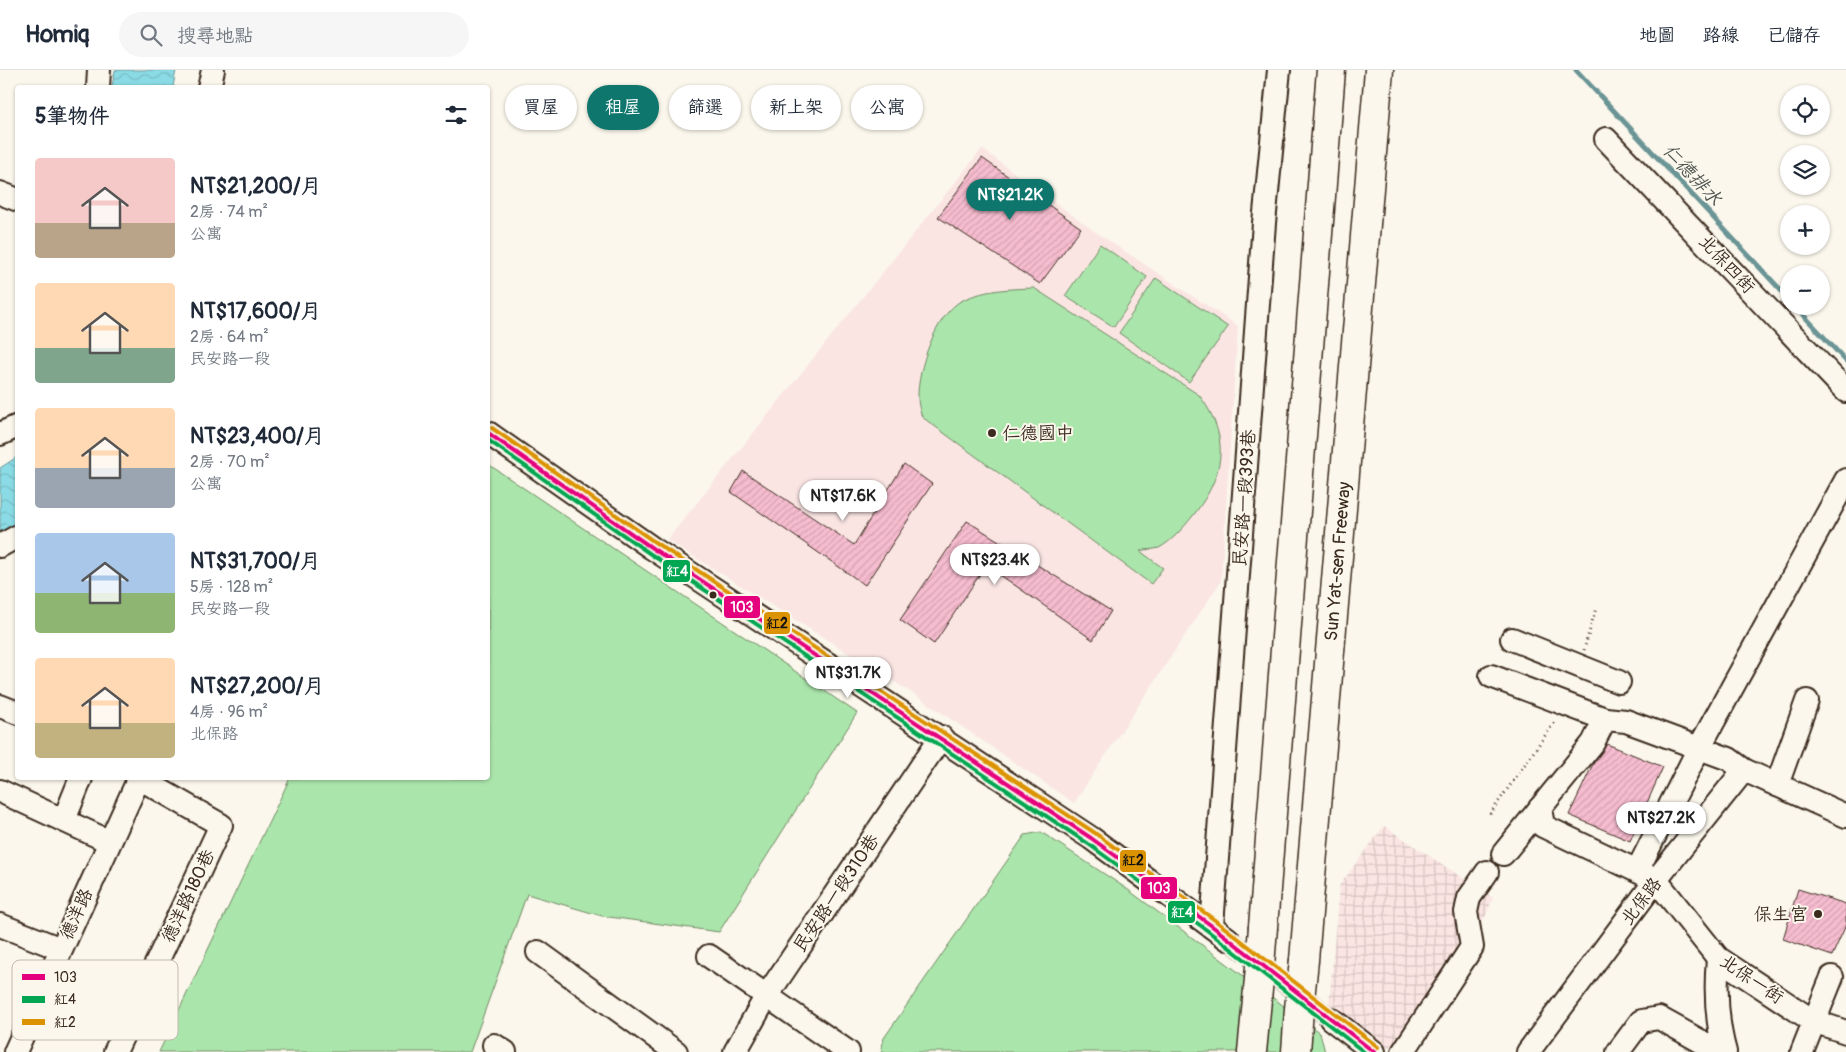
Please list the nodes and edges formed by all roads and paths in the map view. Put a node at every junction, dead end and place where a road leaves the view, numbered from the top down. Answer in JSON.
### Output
{"nodes":[{"id":1,"x":99,"y":70,"type":"edge"},
{"id":2,"x":213,"y":70,"type":"edge"},
{"id":3,"x":1280,"y":70,"type":"edge"},
{"id":4,"x":1331,"y":70,"type":"edge"},
{"id":5,"x":1379,"y":70,"type":"edge"},
{"id":6,"x":98,"y":85,"type":"edge"},
{"id":7,"x":210,"y":85,"type":"edge"},
{"id":8,"x":1606,"y":139,"type":"dead end"},
{"id":9,"x":0,"y":193,"type":"edge"},
{"id":10,"x":15,"y":199,"type":"edge"},
{"id":11,"x":1846,"y":391,"type":"edge"},
{"id":12,"x":15,"y":427,"type":"edge"},
{"id":13,"x":0,"y":434,"type":"edge"},
{"id":14,"x":490,"y":434,"type":"edge"},
{"id":15,"x":1846,"y":480,"type":"edge"},
{"id":16,"x":15,"y":538,"type":"edge"},
{"id":17,"x":0,"y":546,"type":"edge"},
{"id":18,"x":1512,"y":639,"type":"dead end"},
{"id":19,"x":1491,"y":676,"type":"dead end"},
{"id":20,"x":1619,"y":682,"type":"dead end"},
{"id":21,"x":1807,"y":701,"type":"dead end"},
{"id":22,"x":0,"y":706,"type":"edge"},
{"id":23,"x":15,"y":712,"type":"edge"},
{"id":24,"x":1605,"y":719,"type":"junction"},
{"id":25,"x":941,"y":737,"type":"junction"},
{"id":26,"x":1699,"y":748,"type":"junction"},
{"id":27,"x":1744,"y":770,"type":"junction"},
{"id":28,"x":80,"y":780,"type":"edge"},
{"id":29,"x":138,"y":780,"type":"edge"},
{"id":30,"x":142,"y":780,"type":"edge"},
{"id":31,"x":1777,"y":785,"type":"junction"},
{"id":32,"x":0,"y":792,"type":"edge"},
{"id":33,"x":1540,"y":808,"type":"junction"},
{"id":34,"x":1846,"y":816,"type":"edge"},
{"id":35,"x":64,"y":820,"type":"junction"},
{"id":36,"x":108,"y":841,"type":"junction"},
{"id":37,"x":1503,"y":854,"type":"dead end"},
{"id":38,"x":1487,"y":872,"type":"dead end"},
{"id":39,"x":1646,"y":876,"type":"junction"},
{"id":40,"x":0,"y":925,"type":"edge"},
{"id":41,"x":61,"y":949,"type":"junction"},
{"id":42,"x":538,"y":952,"type":"dead end"},
{"id":43,"x":709,"y":956,"type":"dead end"},
{"id":44,"x":1718,"y":958,"type":"junction"},
{"id":45,"x":56,"y":960,"type":"edge"},
{"id":46,"x":158,"y":960,"type":"edge"},
{"id":47,"x":1832,"y":977,"type":"dead end"},
{"id":48,"x":766,"y":997,"type":"junction"},
{"id":49,"x":1332,"y":1019,"type":"tunnel mouth"},
{"id":50,"x":1814,"y":1021,"type":"junction"},
{"id":51,"x":1846,"y":1032,"type":"edge"},
{"id":52,"x":20,"y":1040,"type":"edge"},
{"id":53,"x":121,"y":1040,"type":"edge"},
{"id":54,"x":738,"y":1051,"type":"edge"},
{"id":55,"x":15,"y":1052,"type":"edge"},
{"id":56,"x":115,"y":1052,"type":"edge"},
{"id":57,"x":676,"y":1052,"type":"edge"},
{"id":58,"x":848,"y":1052,"type":"edge"},
{"id":59,"x":1252,"y":1052,"type":"edge"},
{"id":60,"x":1296,"y":1052,"type":"edge"},
{"id":61,"x":1374,"y":1052,"type":"edge"},
{"id":62,"x":1403,"y":1052,"type":"edge"},
{"id":63,"x":1528,"y":1052,"type":"edge"},
{"id":64,"x":1618,"y":1052,"type":"edge"},
{"id":65,"x":1720,"y":1052,"type":"edge"},
{"id":66,"x":1725,"y":1052,"type":"edge"},
{"id":67,"x":1802,"y":1052,"type":"edge"}],
"edges":[{"from":1,"to":6,"type":"street"},
{"from":2,"to":7,"type":"street"},
{"from":3,"to":25,"type":"street","name":"民安路一段393巷"},
{"from":4,"to":59,"type":"highway","bridge":true},
{"from":5,"to":60,"type":"highway","name":"Sun Yat-sen Freeway","bridge":true},
{"from":8,"to":11,"type":"street","name":"北保四街"},
{"from":9,"to":10,"type":"street"},
{"from":12,"to":13,"type":"street"},
{"from":14,"to":25,"type":"street"},
{"from":15,"to":26,"type":"street"},
{"from":16,"to":17,"type":"street"},
{"from":18,"to":20,"type":"street"},
{"from":19,"to":24,"type":"street"},
{"from":21,"to":31,"type":"street"},
{"from":22,"to":23,"type":"street"},
{"from":24,"to":26,"type":"street"},
{"from":24,"to":33,"type":"street"},
{"from":25,"to":48,"type":"street","name":"民安路一段310巷"},
{"from":26,"to":27,"type":"street"},
{"from":26,"to":39,"type":"street"},
{"from":27,"to":31,"type":"street"},
{"from":27,"to":39,"type":"street","name":"北保路"},
{"from":28,"to":35,"type":"street"},
{"from":29,"to":36,"type":"street","name":"德洋路"},
{"from":30,"to":46,"type":"street","name":"德洋路180巷"},
{"from":31,"to":34,"type":"street"},
{"from":32,"to":35,"type":"street"},
{"from":33,"to":37,"type":"street"},
{"from":33,"to":39,"type":"street"},
{"from":35,"to":36,"type":"street"},
{"from":36,"to":41,"type":"street","name":"德洋路"},
{"from":38,"to":62,"type":"street"},
{"from":39,"to":44,"type":"street","name":"北保一街"},
{"from":39,"to":63,"type":"street","name":"北保路"},
{"from":40,"to":41,"type":"street"},
{"from":41,"to":45,"type":"street","name":"德洋路"},
{"from":42,"to":57,"type":"street"},
{"from":43,"to":48,"type":"street"},
{"from":44,"to":50,"type":"street","name":"北保一街"},
{"from":44,"to":66,"type":"street"},
{"from":47,"to":50,"type":"street"},
{"from":48,"to":54,"type":"street","name":"民安路一段310巷"},
{"from":48,"to":58,"type":"street"},
{"from":49,"to":61,"type":"street"},
{"from":50,"to":51,"type":"street","name":"北保一街"},
{"from":50,"to":67,"type":"street"},
{"from":52,"to":55,"type":"street","name":"德洋路"},
{"from":53,"to":56,"type":"street","name":"德洋路180巷"},
{"from":64,"to":65,"type":"street"}]}
